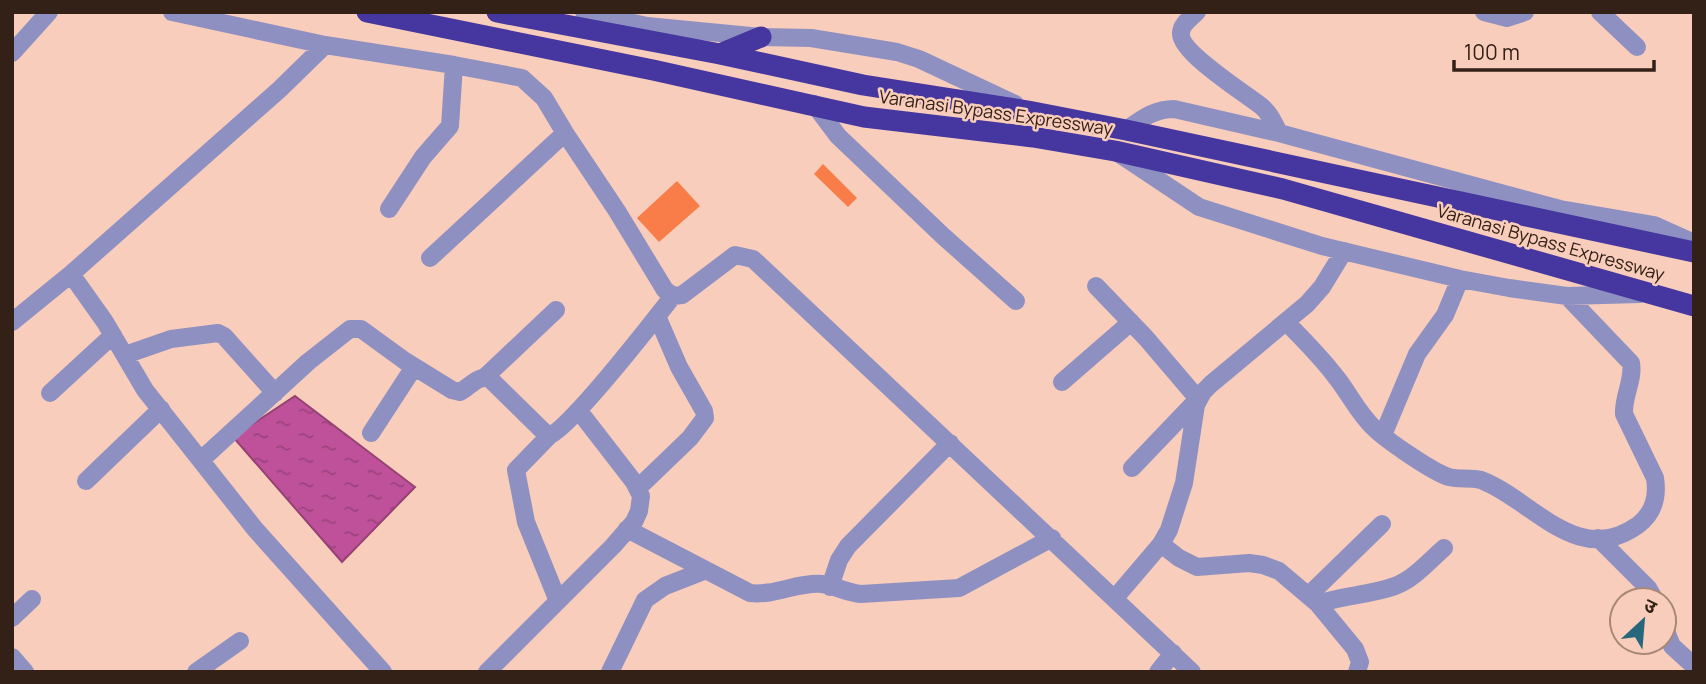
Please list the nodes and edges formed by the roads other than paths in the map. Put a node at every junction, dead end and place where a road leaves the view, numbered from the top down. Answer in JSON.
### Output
{"nodes":[{"id":1,"x":49,"y":12,"type":"edge"},
{"id":2,"x":172,"y":12,"type":"edge"},
{"id":3,"x":367,"y":12,"type":"edge"},
{"id":4,"x":497,"y":12,"type":"edge"},
{"id":5,"x":584,"y":12,"type":"edge"},
{"id":6,"x":1197,"y":12,"type":"edge"},
{"id":7,"x":1483,"y":12,"type":"edge"},
{"id":8,"x":1525,"y":12,"type":"edge"},
{"id":9,"x":1600,"y":12,"type":"edge"},
{"id":10,"x":761,"y":37,"type":"junction"},
{"id":11,"x":325,"y":45,"type":"junction"},
{"id":12,"x":1637,"y":47,"type":"dead end"},
{"id":13,"x":12,"y":53,"type":"edge"},
{"id":14,"x":720,"y":54,"type":"junction"},
{"id":15,"x":454,"y":65,"type":"junction"},
{"id":16,"x":814,"y":104,"type":"junction"},
{"id":17,"x":1028,"y":111,"type":"junction"},
{"id":18,"x":1126,"y":130,"type":"junction"},
{"id":19,"x":565,"y":133,"type":"junction"},
{"id":20,"x":1279,"y":133,"type":"junction"},
{"id":21,"x":1115,"y":151,"type":"junction"},
{"id":22,"x":389,"y":209,"type":"dead end"},
{"id":23,"x":1694,"y":243,"type":"edge"},
{"id":24,"x":1344,"y":251,"type":"junction"},
{"id":25,"x":1694,"y":252,"type":"edge"},
{"id":26,"x":430,"y":258,"type":"dead end"},
{"id":27,"x":71,"y":274,"type":"junction"},
{"id":28,"x":1460,"y":279,"type":"junction"},
{"id":29,"x":1096,"y":286,"type":"dead end"},
{"id":30,"x":1650,"y":294,"type":"junction"},
{"id":31,"x":673,"y":296,"type":"junction"},
{"id":32,"x":1567,"y":296,"type":"junction"},
{"id":33,"x":1016,"y":301,"type":"dead end"},
{"id":34,"x":1694,"y":306,"type":"edge"},
{"id":35,"x":556,"y":310,"type":"dead end"},
{"id":36,"x":657,"y":316,"type":"junction"},
{"id":37,"x":1286,"y":321,"type":"junction"},
{"id":38,"x":12,"y":322,"type":"edge"},
{"id":39,"x":1131,"y":322,"type":"junction"},
{"id":40,"x":113,"y":335,"type":"junction"},
{"id":41,"x":125,"y":355,"type":"junction"},
{"id":42,"x":414,"y":366,"type":"junction"},
{"id":43,"x":485,"y":377,"type":"junction"},
{"id":44,"x":1062,"y":382,"type":"dead end"},
{"id":45,"x":50,"y":393,"type":"dead end"},
{"id":46,"x":275,"y":393,"type":"junction"},
{"id":47,"x":1198,"y":399,"type":"junction"},
{"id":48,"x":160,"y":409,"type":"junction"},
{"id":49,"x":579,"y":411,"type":"junction"},
{"id":50,"x":371,"y":433,"type":"dead end"},
{"id":51,"x":550,"y":435,"type":"junction"},
{"id":52,"x":1383,"y":435,"type":"junction"},
{"id":53,"x":950,"y":443,"type":"junction"},
{"id":54,"x":201,"y":460,"type":"junction"},
{"id":55,"x":1132,"y":468,"type":"dead end"},
{"id":56,"x":86,"y":481,"type":"dead end"},
{"id":57,"x":638,"y":488,"type":"junction"},
{"id":58,"x":1381,"y":524,"type":"dead end"},
{"id":59,"x":627,"y":529,"type":"junction"},
{"id":60,"x":1052,"y":538,"type":"junction"},
{"id":61,"x":1598,"y":538,"type":"junction"},
{"id":62,"x":1161,"y":544,"type":"junction"},
{"id":63,"x":1444,"y":548,"type":"dead end"},
{"id":64,"x":706,"y":570,"type":"junction"},
{"id":65,"x":1646,"y":586,"type":"edge"},
{"id":66,"x":830,"y":587,"type":"junction"},
{"id":67,"x":1115,"y":598,"type":"junction"},
{"id":68,"x":32,"y":599,"type":"dead end"},
{"id":69,"x":1314,"y":599,"type":"junction"},
{"id":70,"x":558,"y":601,"type":"junction"},
{"id":71,"x":12,"y":618,"type":"edge"},
{"id":72,"x":240,"y":640,"type":"dead end"},
{"id":73,"x":1678,"y":651,"type":"edge"},
{"id":74,"x":1173,"y":653,"type":"junction"},
{"id":75,"x":12,"y":657,"type":"edge"},
{"id":76,"x":1694,"y":666,"type":"edge"},
{"id":77,"x":25,"y":672,"type":"edge"},
{"id":78,"x":196,"y":672,"type":"edge"},
{"id":79,"x":383,"y":672,"type":"edge"},
{"id":80,"x":487,"y":672,"type":"edge"},
{"id":81,"x":610,"y":672,"type":"edge"},
{"id":82,"x":1158,"y":672,"type":"edge"},
{"id":83,"x":1192,"y":672,"type":"edge"},
{"id":84,"x":1357,"y":672,"type":"edge"}],
"edges":[{"from":1,"to":13,"type":"street"},
{"from":2,"to":11,"type":"street"},
{"from":3,"to":16,"type":"highway","name":"Varanasi Bypass Expressway"},
{"from":4,"to":14,"type":"highway","name":"Varanasi Bypass Expressway"},
{"from":5,"to":10,"type":"street"},
{"from":6,"to":20,"type":"street"},
{"from":7,"to":8,"type":"street"},
{"from":9,"to":12,"type":"street"},
{"from":10,"to":14,"type":"highway"},
{"from":10,"to":17,"type":"street"},
{"from":11,"to":15,"type":"street"},
{"from":11,"to":27,"type":"street"},
{"from":14,"to":17,"type":"highway","name":"Varanasi Bypass Expressway"},
{"from":15,"to":19,"type":"street"},
{"from":15,"to":22,"type":"street"},
{"from":16,"to":21,"type":"highway","name":"Varanasi Bypass Expressway"},
{"from":16,"to":33,"type":"street"},
{"from":17,"to":18,"type":"highway","name":"Varanasi Bypass Expressway"},
{"from":18,"to":20,"type":"street"},
{"from":18,"to":25,"type":"highway","name":"Varanasi Bypass Expressway"},
{"from":19,"to":26,"type":"street"},
{"from":19,"to":31,"type":"street"},
{"from":20,"to":23,"type":"street"},
{"from":21,"to":24,"type":"street"},
{"from":21,"to":30,"type":"highway","name":"Varanasi Bypass Expressway"},
{"from":24,"to":28,"type":"street"},
{"from":24,"to":37,"type":"street"},
{"from":27,"to":38,"type":"street"},
{"from":27,"to":40,"type":"street"},
{"from":28,"to":32,"type":"street"},
{"from":28,"to":52,"type":"street"},
{"from":29,"to":39,"type":"street"},
{"from":30,"to":32,"type":"street"},
{"from":30,"to":34,"type":"highway","name":"Varanasi Bypass Expressway"},
{"from":31,"to":36,"type":"street"},
{"from":31,"to":53,"type":"street"},
{"from":32,"to":61,"type":"street"},
{"from":35,"to":43,"type":"street"},
{"from":36,"to":49,"type":"street"},
{"from":36,"to":57,"type":"street"},
{"from":37,"to":47,"type":"street"},
{"from":37,"to":52,"type":"street"},
{"from":39,"to":44,"type":"street"},
{"from":39,"to":47,"type":"street"},
{"from":40,"to":41,"type":"street"},
{"from":40,"to":45,"type":"street"},
{"from":41,"to":46,"type":"street"},
{"from":41,"to":48,"type":"street"},
{"from":42,"to":43,"type":"street"},
{"from":42,"to":46,"type":"street"},
{"from":42,"to":50,"type":"street"},
{"from":43,"to":51,"type":"street"},
{"from":46,"to":54,"type":"street"},
{"from":47,"to":55,"type":"street"},
{"from":47,"to":62,"type":"street"},
{"from":48,"to":54,"type":"street"},
{"from":48,"to":56,"type":"street"},
{"from":49,"to":51,"type":"street"},
{"from":49,"to":57,"type":"street"},
{"from":51,"to":70,"type":"street"},
{"from":52,"to":61,"type":"street"},
{"from":53,"to":60,"type":"street"},
{"from":53,"to":66,"type":"street"},
{"from":54,"to":79,"type":"street"},
{"from":57,"to":59,"type":"street"},
{"from":58,"to":69,"type":"street"},
{"from":59,"to":64,"type":"street"},
{"from":59,"to":70,"type":"street"},
{"from":60,"to":66,"type":"street"},
{"from":60,"to":67,"type":"street"},
{"from":61,"to":65,"type":"street"},
{"from":62,"to":67,"type":"street"},
{"from":62,"to":69,"type":"street"},
{"from":63,"to":69,"type":"street"},
{"from":64,"to":66,"type":"street"},
{"from":64,"to":81,"type":"street"},
{"from":67,"to":74,"type":"street"},
{"from":68,"to":71,"type":"street"},
{"from":69,"to":84,"type":"street"},
{"from":70,"to":80,"type":"street"},
{"from":72,"to":78,"type":"street"},
{"from":73,"to":76,"type":"street"},
{"from":74,"to":82,"type":"street"},
{"from":74,"to":83,"type":"street"},
{"from":75,"to":77,"type":"street"}]}
